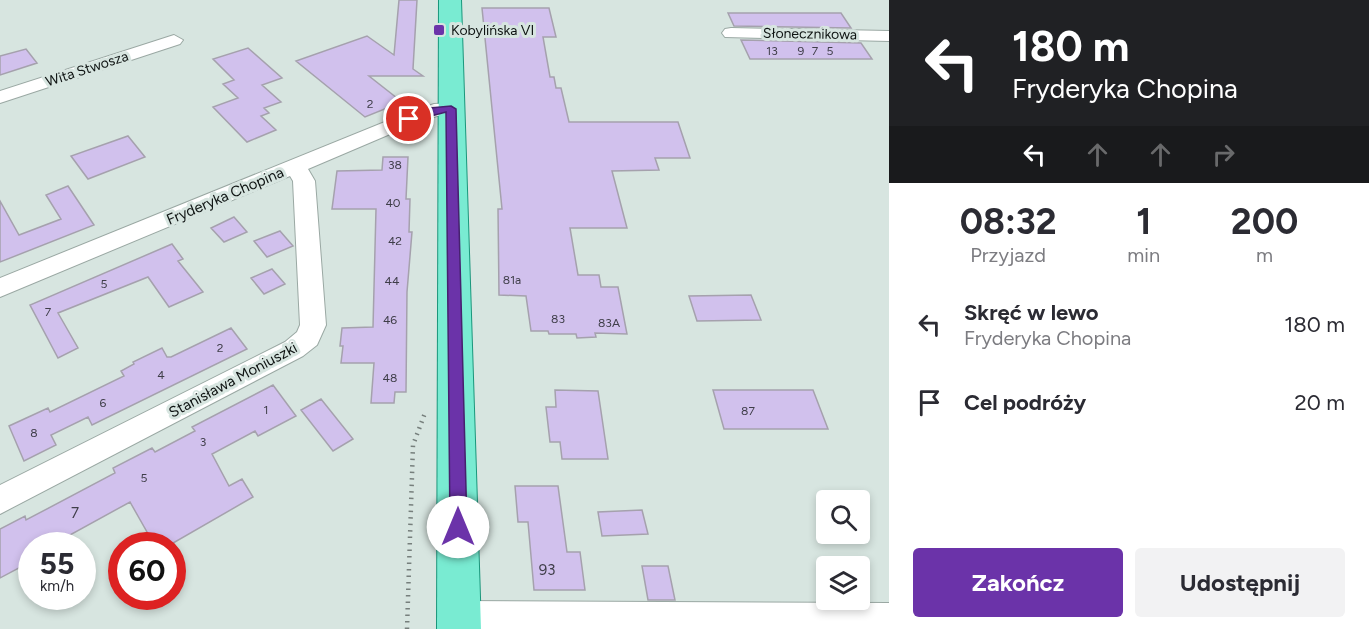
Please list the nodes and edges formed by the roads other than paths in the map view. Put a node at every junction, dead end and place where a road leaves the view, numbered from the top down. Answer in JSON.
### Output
{"nodes":[{"id":1,"x":450,"y":0,"type":"edge"},
{"id":2,"x":731,"y":33,"type":"dead end"},
{"id":3,"x":889,"y":36,"type":"edge"},
{"id":4,"x":174,"y":40,"type":"dead end"},
{"id":5,"x":0,"y":97,"type":"edge"},
{"id":6,"x":451,"y":109,"type":"junction"},
{"id":7,"x":296,"y":167,"type":"junction"},
{"id":8,"x":0,"y":288,"type":"edge"},
{"id":9,"x":0,"y":500,"type":"edge"},
{"id":10,"x":889,"y":620,"type":"edge"},
{"id":11,"x":459,"y":623,"type":"edge"}],
"edges":[{"from":1,"to":6,"type":"main road"},
{"from":2,"to":3,"type":"street","name":"Słonecznikowa"},
{"from":4,"to":5,"type":"street","name":"Wita Stwosza"},
{"from":6,"to":7,"type":"street","name":"Fryderyka Chopina"},
{"from":6,"to":11,"type":"main road"},
{"from":7,"to":8,"type":"street","name":"Fryderyka Chopina"},
{"from":7,"to":9,"type":"street","name":"Stanisława Moniuszki"},
{"from":10,"to":11,"type":"street"}]}
